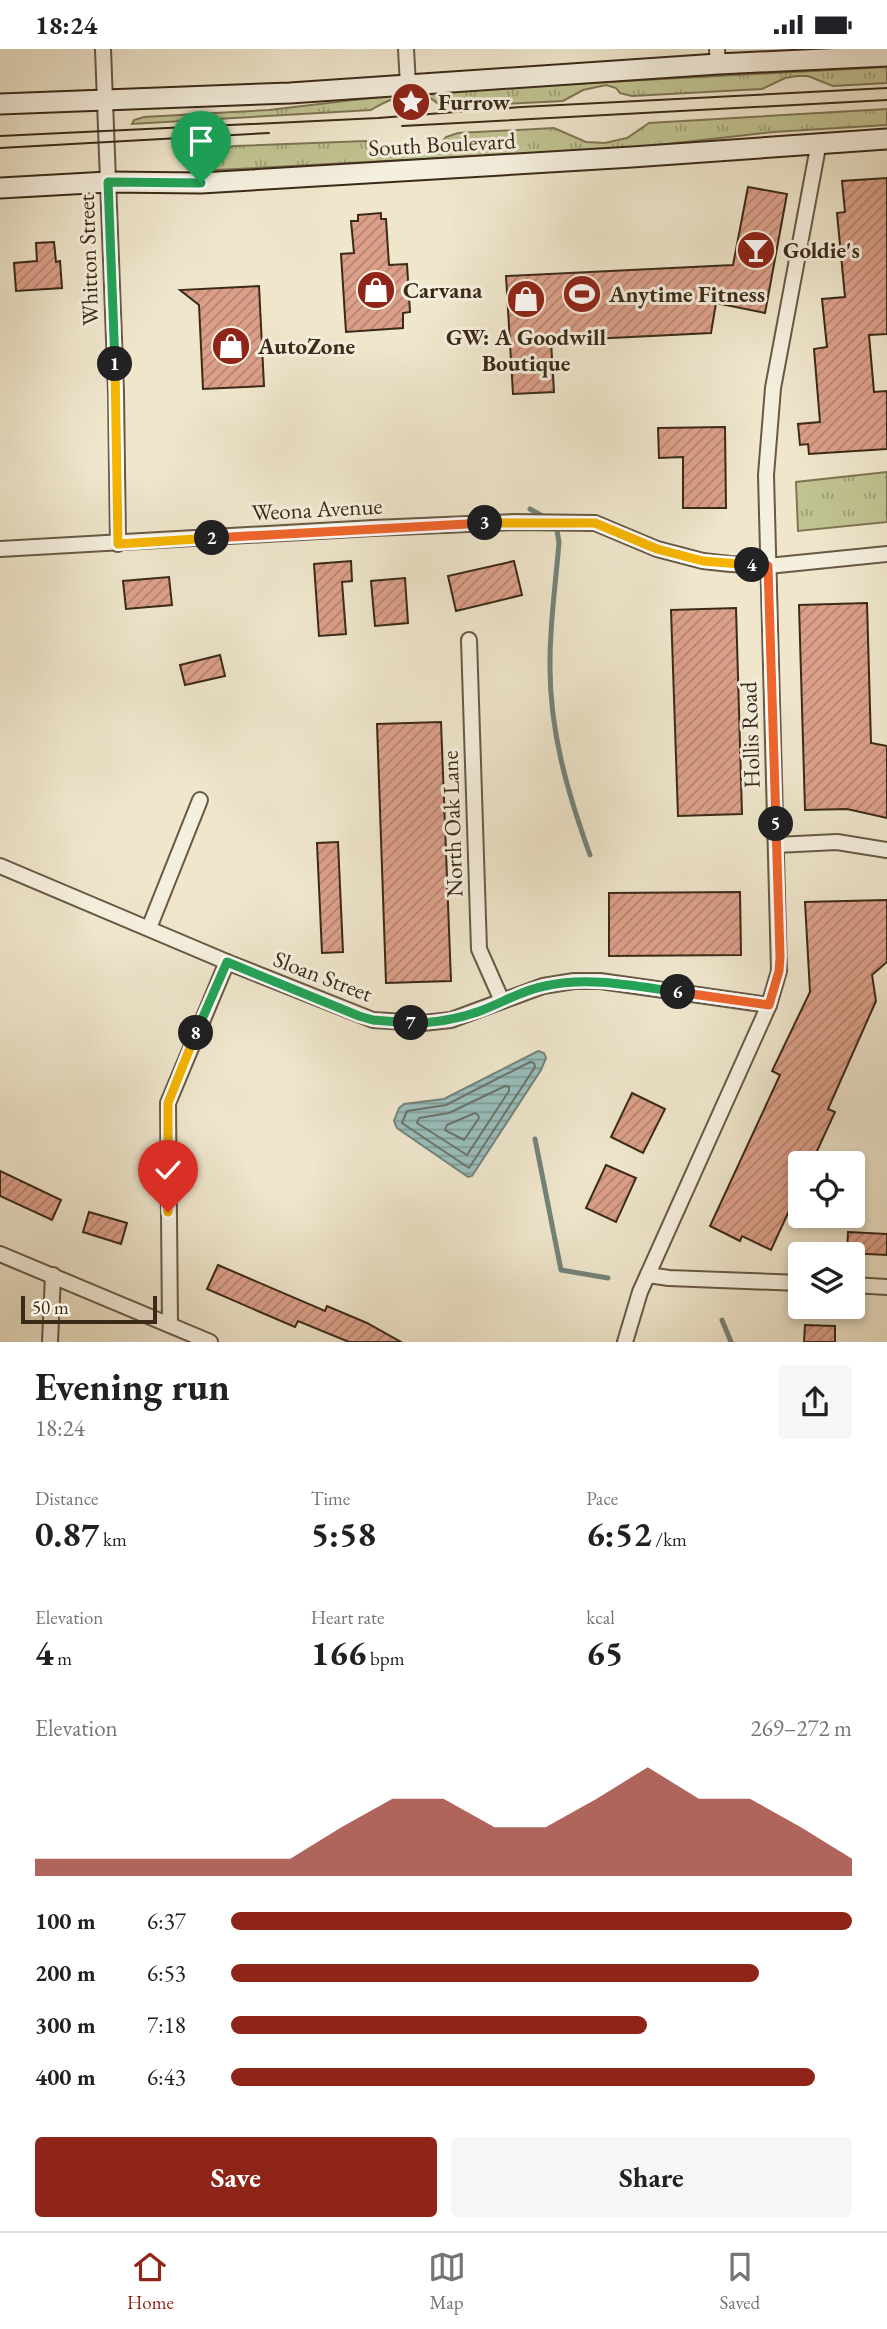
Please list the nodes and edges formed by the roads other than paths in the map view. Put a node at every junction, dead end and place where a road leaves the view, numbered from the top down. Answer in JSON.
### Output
{"nodes":[{"id":1,"x":103,"y":49,"type":"edge"},
{"id":2,"x":406,"y":49,"type":"edge"},
{"id":3,"x":887,"y":56,"type":"edge"},
{"id":4,"x":718,"y":57,"type":"edge"},
{"id":5,"x":408,"y":85,"type":"junction"},
{"id":6,"x":106,"y":100,"type":"junction"},
{"id":7,"x":0,"y":104,"type":"edge"},
{"id":8,"x":887,"y":139,"type":"edge"},
{"id":9,"x":818,"y":142,"type":"junction"},
{"id":10,"x":108,"y":182,"type":"junction"},
{"id":11,"x":0,"y":188,"type":"edge"},
{"id":12,"x":118,"y":544,"type":"junction"},
{"id":13,"x":0,"y":549,"type":"edge"},
{"id":14,"x":887,"y":554,"type":"edge"},
{"id":15,"x":768,"y":566,"type":"junction"},
{"id":16,"x":468,"y":640,"type":"dead end"},
{"id":17,"x":200,"y":800,"type":"dead end"},
{"id":18,"x":776,"y":845,"type":"junction"},
{"id":19,"x":887,"y":850,"type":"edge"},
{"id":20,"x":0,"y":866,"type":"edge"},
{"id":21,"x":149,"y":929,"type":"junction"},
{"id":22,"x":227,"y":962,"type":"junction"},
{"id":23,"x":502,"y":1001,"type":"junction"},
{"id":24,"x":769,"y":1005,"type":"junction"},
{"id":25,"x":0,"y":1254,"type":"edge"},
{"id":26,"x":648,"y":1275,"type":"junction"},
{"id":27,"x":53,"y":1276,"type":"junction"},
{"id":28,"x":788,"y":1283,"type":"edge"},
{"id":29,"x":865,"y":1286,"type":"edge"},
{"id":30,"x":887,"y":1287,"type":"edge"},
{"id":31,"x":170,"y":1325,"type":"junction"},
{"id":32,"x":50,"y":1342,"type":"edge"},
{"id":33,"x":211,"y":1342,"type":"edge"},
{"id":34,"x":625,"y":1342,"type":"edge"}],
"edges":[{"from":1,"to":6,"type":"street","name":"Whitton Street"},
{"from":2,"to":5,"type":"street"},
{"from":3,"to":4,"type":"main road"},
{"from":4,"to":5,"type":"main road"},
{"from":5,"to":6,"type":"main road"},
{"from":6,"to":7,"type":"main road"},
{"from":6,"to":10,"type":"street","name":"Whitton Street"},
{"from":8,"to":9,"type":"main road","name":"South Boulevard"},
{"from":9,"to":10,"type":"main road","name":"South Boulevard"},
{"from":9,"to":15,"type":"street","name":"Hollis Road"},
{"from":10,"to":11,"type":"main road","name":"South Boulevard"},
{"from":10,"to":12,"type":"street","name":"Whitton Street"},
{"from":12,"to":13,"type":"street","name":"Weona Avenue"},
{"from":12,"to":15,"type":"street","name":"Weona Avenue"},
{"from":14,"to":15,"type":"street"},
{"from":15,"to":18,"type":"street","name":"Hollis Road"},
{"from":16,"to":23,"type":"street","name":"North Oak Lane"},
{"from":17,"to":21,"type":"street"},
{"from":18,"to":19,"type":"street"},
{"from":18,"to":24,"type":"street","name":"Hollis Road"},
{"from":20,"to":21,"type":"street","name":"Sloan Street"},
{"from":21,"to":22,"type":"street","name":"Sloan Street"},
{"from":22,"to":23,"type":"street","name":"Sloan Street"},
{"from":22,"to":31,"type":"street"},
{"from":23,"to":24,"type":"street","name":"Sloan Street"},
{"from":24,"to":26,"type":"street","name":"Hollis Road"},
{"from":25,"to":27,"type":"street"},
{"from":26,"to":28,"type":"street"},
{"from":26,"to":34,"type":"street","name":"Hollis Road"},
{"from":27,"to":31,"type":"street"},
{"from":27,"to":32,"type":"street"},
{"from":29,"to":30,"type":"street"},
{"from":31,"to":33,"type":"street"}]}
